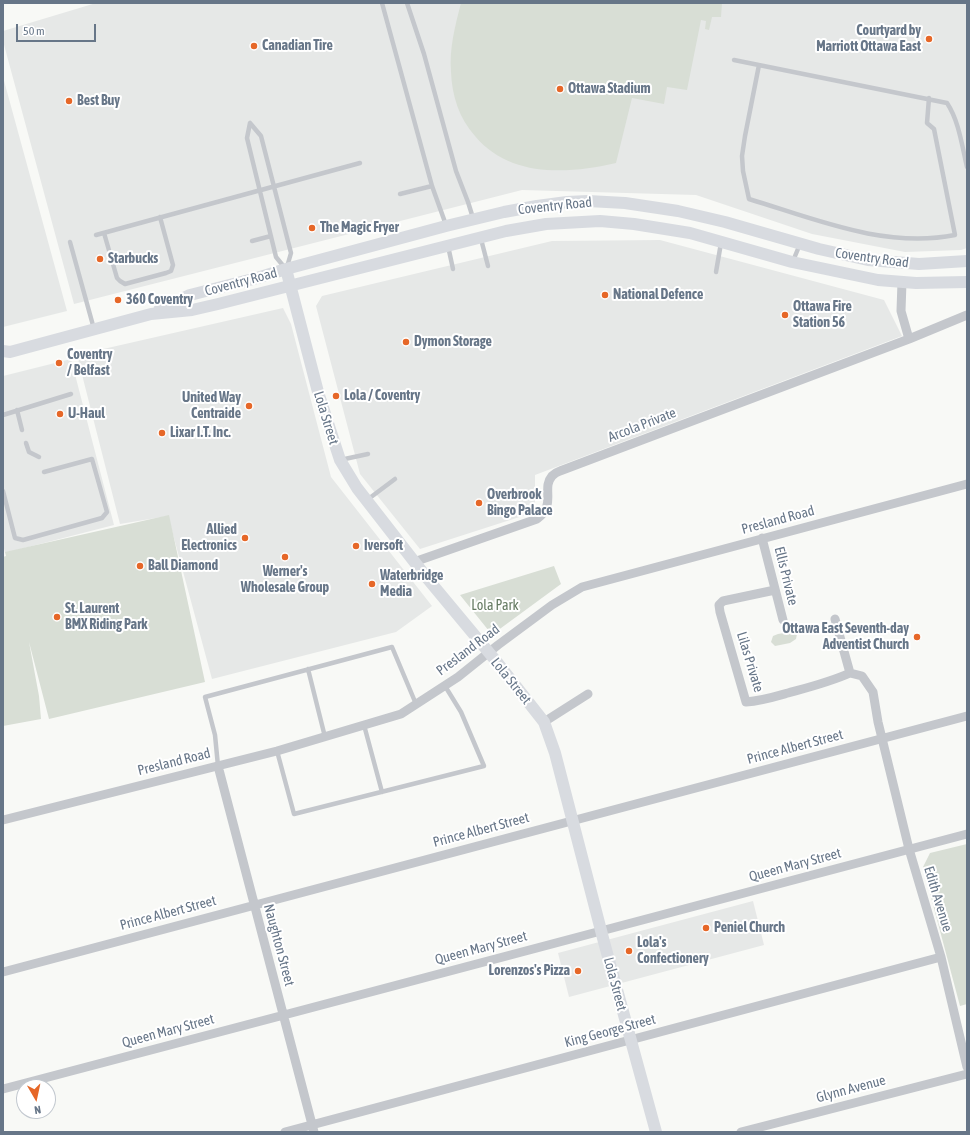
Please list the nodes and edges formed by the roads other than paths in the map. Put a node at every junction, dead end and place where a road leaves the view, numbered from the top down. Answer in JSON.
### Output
{"nodes":[{"id":1,"x":382,"y":3,"type":"edge"},
{"id":2,"x":407,"y":3,"type":"edge"},
{"id":3,"x":734,"y":60,"type":"dead end"},
{"id":4,"x":759,"y":65,"type":"junction"},
{"id":5,"x":929,"y":98,"type":"junction"},
{"id":6,"x":360,"y":164,"type":"dead end"},
{"id":7,"x":967,"y":167,"type":"edge"},
{"id":8,"x":274,"y":186,"type":"junction"},
{"id":9,"x":432,"y":186,"type":"junction"},
{"id":10,"x":260,"y":190,"type":"junction"},
{"id":11,"x":400,"y":194,"type":"dead end"},
{"id":12,"x":160,"y":217,"type":"junction"},
{"id":13,"x":474,"y":219,"type":"junction"},
{"id":14,"x":446,"y":226,"type":"junction"},
{"id":15,"x":104,"y":233,"type":"junction"},
{"id":16,"x":96,"y":235,"type":"dead end"},
{"id":17,"x":271,"y":236,"type":"junction"},
{"id":18,"x":481,"y":237,"type":"junction"},
{"id":19,"x":252,"y":241,"type":"dead end"},
{"id":20,"x":721,"y":241,"type":"junction"},
{"id":21,"x":70,"y":242,"type":"dead end"},
{"id":22,"x":800,"y":244,"type":"junction"},
{"id":23,"x":448,"y":246,"type":"junction"},
{"id":24,"x":792,"y":262,"type":"junction"},
{"id":25,"x":967,"y":262,"type":"edge"},
{"id":26,"x":488,"y":266,"type":"dead end"},
{"id":27,"x":286,"y":269,"type":"junction"},
{"id":28,"x":453,"y":269,"type":"dead end"},
{"id":29,"x":716,"y":272,"type":"dead end"},
{"id":30,"x":902,"y":282,"type":"junction"},
{"id":31,"x":967,"y":282,"type":"edge"},
{"id":32,"x":291,"y":285,"type":"junction"},
{"id":33,"x":151,"y":314,"type":"junction"},
{"id":34,"x":967,"y":315,"type":"edge"},
{"id":35,"x":94,"y":329,"type":"junction"},
{"id":36,"x":909,"y":339,"type":"junction"},
{"id":37,"x":5,"y":354,"type":"edge"},
{"id":38,"x":71,"y":394,"type":"dead end"},
{"id":39,"x":17,"y":410,"type":"junction"},
{"id":40,"x":3,"y":415,"type":"edge"},
{"id":41,"x":22,"y":430,"type":"dead end"},
{"id":42,"x":26,"y":444,"type":"dead end"},
{"id":43,"x":368,"y":454,"type":"dead end"},
{"id":44,"x":39,"y":457,"type":"dead end"},
{"id":45,"x":340,"y":460,"type":"junction"},
{"id":46,"x":44,"y":472,"type":"dead end"},
{"id":47,"x":395,"y":479,"type":"dead end"},
{"id":48,"x":967,"y":484,"type":"edge"},
{"id":49,"x":3,"y":492,"type":"edge"},
{"id":50,"x":367,"y":500,"type":"junction"},
{"id":51,"x":762,"y":538,"type":"junction"},
{"id":52,"x":414,"y":562,"type":"junction"},
{"id":53,"x":775,"y":590,"type":"junction"},
{"id":54,"x":835,"y":619,"type":"dead end"},
{"id":55,"x":783,"y":620,"type":"dead end"},
{"id":56,"x":488,"y":652,"type":"junction"},
{"id":57,"x":308,"y":669,"type":"junction"},
{"id":58,"x":850,"y":672,"type":"junction"},
{"id":59,"x":444,"y":686,"type":"junction"},
{"id":60,"x":588,"y":694,"type":"dead end"},
{"id":61,"x":416,"y":704,"type":"junction"},
{"id":62,"x":967,"y":716,"type":"edge"},
{"id":63,"x":544,"y":722,"type":"junction"},
{"id":64,"x":364,"y":725,"type":"junction"},
{"id":65,"x":325,"y":737,"type":"junction"},
{"id":66,"x":882,"y":738,"type":"junction"},
{"id":67,"x":277,"y":751,"type":"junction"},
{"id":68,"x":218,"y":766,"type":"junction"},
{"id":69,"x":382,"y":792,"type":"junction"},
{"id":70,"x":3,"y":820,"type":"edge"},
{"id":71,"x":572,"y":820,"type":"junction"},
{"id":72,"x":967,"y":834,"type":"edge"},
{"id":73,"x":909,"y":849,"type":"junction"},
{"id":74,"x":254,"y":904,"type":"junction"},
{"id":75,"x":601,"y":931,"type":"junction"},
{"id":76,"x":941,"y":957,"type":"junction"},
{"id":77,"x":3,"y":972,"type":"edge"},
{"id":78,"x":284,"y":1016,"type":"junction"},
{"id":79,"x":631,"y":1040,"type":"junction"},
{"id":80,"x":967,"y":1067,"type":"edge"},
{"id":81,"x":967,"y":1074,"type":"edge"},
{"id":82,"x":3,"y":1089,"type":"edge"},
{"id":83,"x":313,"y":1128,"type":"edge"},
{"id":84,"x":285,"y":1132,"type":"edge"},
{"id":85,"x":656,"y":1132,"type":"edge"},
{"id":86,"x":741,"y":1132,"type":"edge"}],
"edges":[{"from":1,"to":9,"type":"lane"},
{"from":2,"to":13,"type":"lane"},
{"from":3,"to":4,"type":"lane"},
{"from":4,"to":5,"type":"lane"},
{"from":4,"to":5,"type":"lane"},
{"from":5,"to":7,"type":"lane"},
{"from":6,"to":8,"type":"lane"},
{"from":8,"to":10,"type":"lane"},
{"from":8,"to":10,"type":"lane"},
{"from":8,"to":27,"type":"lane"},
{"from":9,"to":11,"type":"lane"},
{"from":9,"to":14,"type":"lane"},
{"from":10,"to":12,"type":"lane"},
{"from":10,"to":17,"type":"lane"},
{"from":12,"to":15,"type":"lane"},
{"from":12,"to":15,"type":"lane"},
{"from":13,"to":14,"type":"main road","name":"Coventry Road"},
{"from":13,"to":22,"type":"main road","name":"Coventry Road"},
{"from":14,"to":23,"type":"main road"},
{"from":14,"to":27,"type":"main road","name":"Coventry Road"},
{"from":15,"to":16,"type":"lane"},
{"from":17,"to":19,"type":"lane"},
{"from":17,"to":27,"type":"lane"},
{"from":18,"to":20,"type":"main road","name":"Coventry Road"},
{"from":18,"to":23,"type":"main road","name":"Coventry Road"},
{"from":18,"to":26,"type":"lane"},
{"from":20,"to":24,"type":"main road","name":"Coventry Road"},
{"from":20,"to":29,"type":"lane"},
{"from":21,"to":35,"type":"lane"},
{"from":22,"to":24,"type":"lane"},
{"from":22,"to":25,"type":"main road","name":"Coventry Road"},
{"from":23,"to":28,"type":"lane"},
{"from":23,"to":32,"type":"main road","name":"Coventry Road"},
{"from":24,"to":30,"type":"main road","name":"Coventry Road"},
{"from":27,"to":32,"type":"main road","name":"Lola Street"},
{"from":27,"to":33,"type":"main road","name":"Coventry Road"},
{"from":30,"to":31,"type":"main road","name":"Coventry Road"},
{"from":30,"to":36,"type":"street"},
{"from":32,"to":33,"type":"main road","name":"Coventry Road"},
{"from":32,"to":45,"type":"main road","name":"Lola Street"},
{"from":33,"to":35,"type":"main road","name":"Coventry Road"},
{"from":34,"to":36,"type":"street","name":"Arcola Private"},
{"from":35,"to":37,"type":"main road","name":"Coventry Road"},
{"from":36,"to":52,"type":"street","name":"Arcola Private"},
{"from":38,"to":39,"type":"lane"},
{"from":39,"to":40,"type":"lane"},
{"from":39,"to":41,"type":"lane"},
{"from":42,"to":44,"type":"lane"},
{"from":43,"to":45,"type":"lane"},
{"from":45,"to":50,"type":"main road","name":"Lola Street"},
{"from":46,"to":49,"type":"lane"},
{"from":47,"to":50,"type":"lane"},
{"from":48,"to":51,"type":"street","name":"Presland Road"},
{"from":50,"to":52,"type":"main road","name":"Lola Street"},
{"from":51,"to":53,"type":"street","name":"Ellis Private"},
{"from":51,"to":56,"type":"street","name":"Presland Road"},
{"from":52,"to":56,"type":"main road","name":"Lola Street"},
{"from":53,"to":55,"type":"street","name":"Ellis Private"},
{"from":53,"to":58,"type":"street","name":"Lilas Private"},
{"from":54,"to":58,"type":"street"},
{"from":56,"to":59,"type":"street","name":"Presland Road"},
{"from":56,"to":63,"type":"main road","name":"Lola Street"},
{"from":57,"to":61,"type":"lane"},
{"from":57,"to":65,"type":"lane"},
{"from":57,"to":68,"type":"lane"},
{"from":58,"to":66,"type":"street","name":"Edith Avenue"},
{"from":59,"to":61,"type":"street","name":"Presland Road"},
{"from":59,"to":69,"type":"lane"},
{"from":60,"to":63,"type":"street"},
{"from":61,"to":64,"type":"street","name":"Presland Road"},
{"from":62,"to":66,"type":"street","name":"Prince Albert Street"},
{"from":63,"to":71,"type":"main road","name":"Lola Street"},
{"from":64,"to":65,"type":"street","name":"Presland Road"},
{"from":64,"to":69,"type":"lane"},
{"from":65,"to":67,"type":"street","name":"Presland Road"},
{"from":66,"to":71,"type":"street","name":"Prince Albert Street"},
{"from":66,"to":73,"type":"street","name":"Edith Avenue"},
{"from":67,"to":68,"type":"street","name":"Presland Road"},
{"from":67,"to":69,"type":"lane"},
{"from":68,"to":70,"type":"street","name":"Presland Road"},
{"from":68,"to":74,"type":"street","name":"Naughton Street"},
{"from":71,"to":74,"type":"street","name":"Prince Albert Street"},
{"from":71,"to":75,"type":"main road","name":"Lola Street"},
{"from":72,"to":73,"type":"street","name":"Queen Mary Street"},
{"from":73,"to":75,"type":"street","name":"Queen Mary Street"},
{"from":73,"to":76,"type":"street","name":"Edith Avenue"},
{"from":74,"to":77,"type":"street","name":"Prince Albert Street"},
{"from":74,"to":78,"type":"street","name":"Naughton Street"},
{"from":75,"to":78,"type":"street","name":"Queen Mary Street"},
{"from":75,"to":79,"type":"main road","name":"Lola Street"},
{"from":76,"to":79,"type":"street","name":"King George Street"},
{"from":76,"to":80,"type":"street","name":"Edith Avenue"},
{"from":78,"to":82,"type":"street","name":"Queen Mary Street"},
{"from":78,"to":83,"type":"street","name":"Naughton Street"},
{"from":79,"to":83,"type":"street","name":"King George Street"},
{"from":79,"to":85,"type":"main road","name":"Lola Street"},
{"from":81,"to":86,"type":"street","name":"Glynn Avenue"},
{"from":83,"to":84,"type":"street","name":"King George Street"}]}
